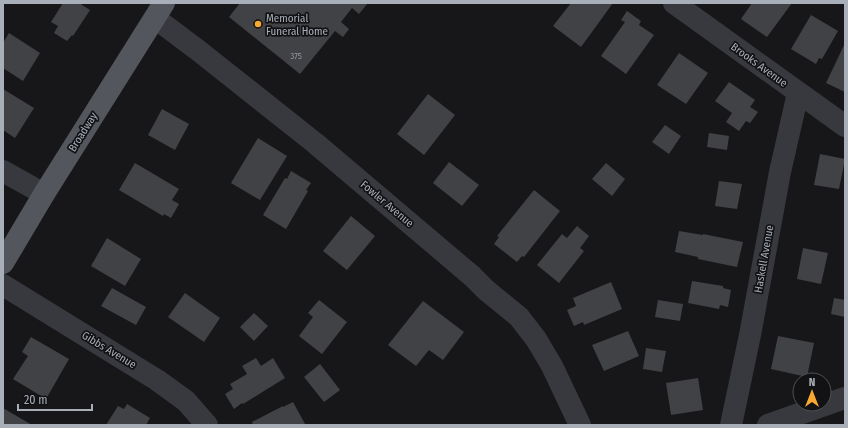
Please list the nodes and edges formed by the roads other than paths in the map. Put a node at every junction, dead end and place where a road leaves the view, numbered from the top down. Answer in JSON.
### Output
{"nodes":[{"id":1,"x":674,"y":3,"type":"edge"},
{"id":2,"x":160,"y":11,"type":"edge"},
{"id":3,"x":798,"y":93,"type":"junction"},
{"id":4,"x":845,"y":126,"type":"edge"},
{"id":5,"x":3,"y":170,"type":"edge"},
{"id":6,"x":44,"y":194,"type":"junction"},
{"id":7,"x":3,"y":263,"type":"edge"},
{"id":8,"x":3,"y":286,"type":"edge"},
{"id":9,"x":845,"y":398,"type":"edge"},
{"id":10,"x":207,"y":425,"type":"edge"},
{"id":11,"x":580,"y":425,"type":"edge"},
{"id":12,"x":731,"y":425,"type":"edge"},
{"id":13,"x":768,"y":425,"type":"edge"}],
"edges":[{"from":1,"to":3,"type":"street","name":"Brooks Avenue"},
{"from":2,"to":6,"type":"main road","name":"Broadway"},
{"from":2,"to":11,"type":"street","name":"Fowler Avenue"},
{"from":3,"to":4,"type":"street","name":"Brooks Avenue"},
{"from":3,"to":12,"type":"street","name":"Haskell Avenue"},
{"from":5,"to":6,"type":"street"},
{"from":6,"to":7,"type":"main road","name":"Broadway"},
{"from":8,"to":10,"type":"street","name":"Gibbs Avenue"},
{"from":9,"to":13,"type":"street"}]}
